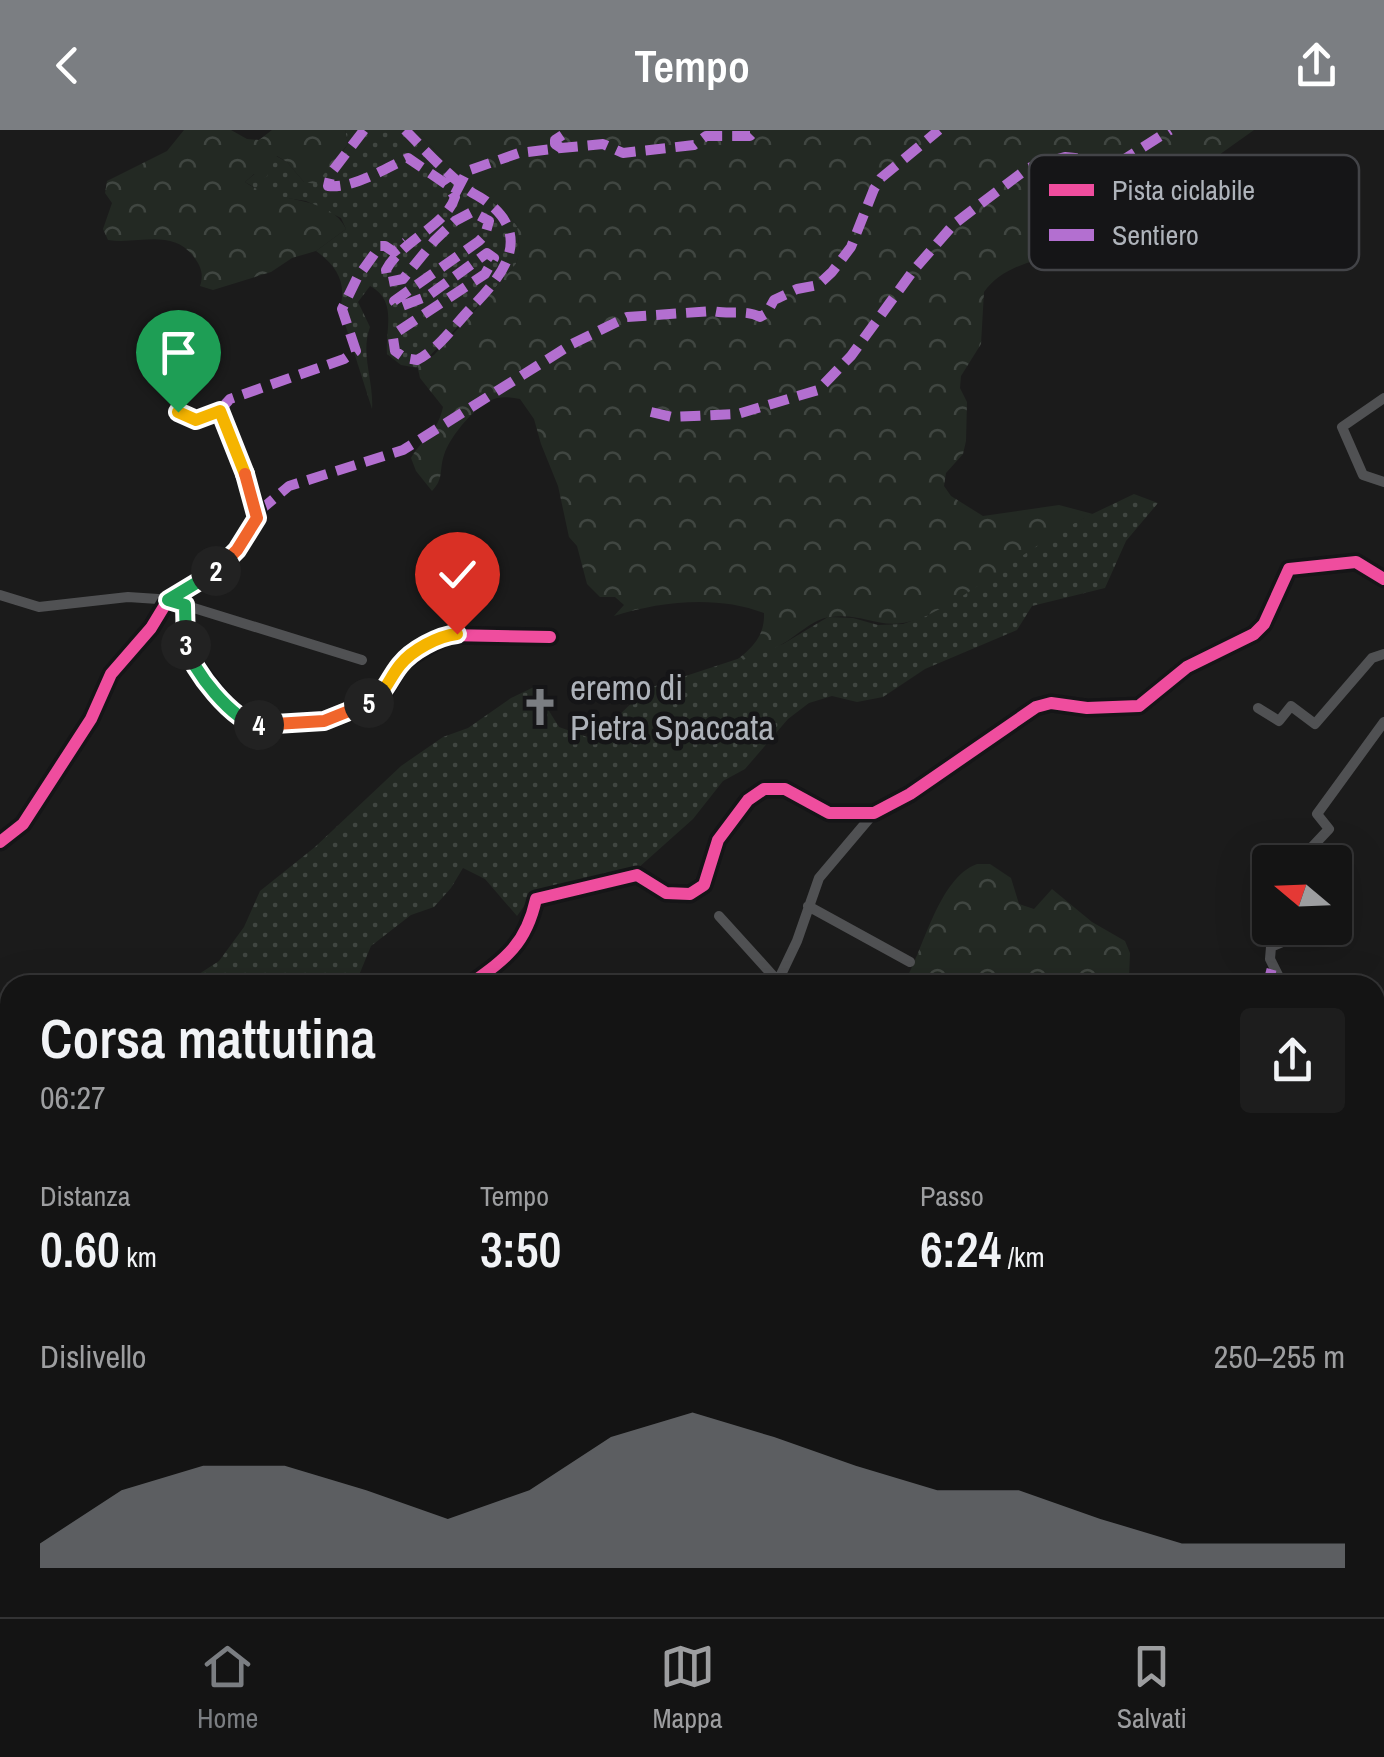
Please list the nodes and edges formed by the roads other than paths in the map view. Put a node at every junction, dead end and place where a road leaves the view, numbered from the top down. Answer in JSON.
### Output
{"nodes":[{"id":1,"x":1384,"y":398,"type":"edge"},
{"id":2,"x":178,"y":412,"type":"dead end"},
{"id":3,"x":1384,"y":482,"type":"edge"},
{"id":4,"x":1384,"y":579,"type":"edge"},
{"id":5,"x":0,"y":595,"type":"edge"},
{"id":6,"x":166,"y":603,"type":"junction"},
{"id":7,"x":185,"y":605,"type":"junction"},
{"id":8,"x":550,"y":637,"type":"dead end"},
{"id":9,"x":1384,"y":654,"type":"edge"},
{"id":10,"x":362,"y":660,"type":"dead end"},
{"id":11,"x":1258,"y":708,"type":"dead end"},
{"id":12,"x":1384,"y":722,"type":"edge"},
{"id":13,"x":874,"y":813,"type":"junction"},
{"id":14,"x":0,"y":842,"type":"edge"},
{"id":15,"x":1314,"y":845,"type":"edge"},
{"id":16,"x":808,"y":906,"type":"junction"},
{"id":17,"x":719,"y":916,"type":"dead end"},
{"id":18,"x":1277,"y":945,"type":"edge"},
{"id":19,"x":910,"y":962,"type":"dead end"},
{"id":20,"x":482,"y":975,"type":"edge"},
{"id":21,"x":770,"y":975,"type":"edge"},
{"id":22,"x":780,"y":975,"type":"edge"},
{"id":23,"x":1279,"y":975,"type":"edge"}],
"edges":[{"from":1,"to":3,"type":"street"},
{"from":2,"to":6,"type":"street"},
{"from":4,"to":13,"type":"street"},
{"from":5,"to":6,"type":"street"},
{"from":6,"to":7,"type":"street"},
{"from":6,"to":14,"type":"street"},
{"from":7,"to":8,"type":"street"},
{"from":7,"to":10,"type":"street"},
{"from":9,"to":11,"type":"street"},
{"from":12,"to":15,"type":"street"},
{"from":13,"to":16,"type":"street"},
{"from":13,"to":20,"type":"street"},
{"from":16,"to":19,"type":"street"},
{"from":16,"to":22,"type":"street"},
{"from":17,"to":21,"type":"street"},
{"from":18,"to":23,"type":"street"}]}
